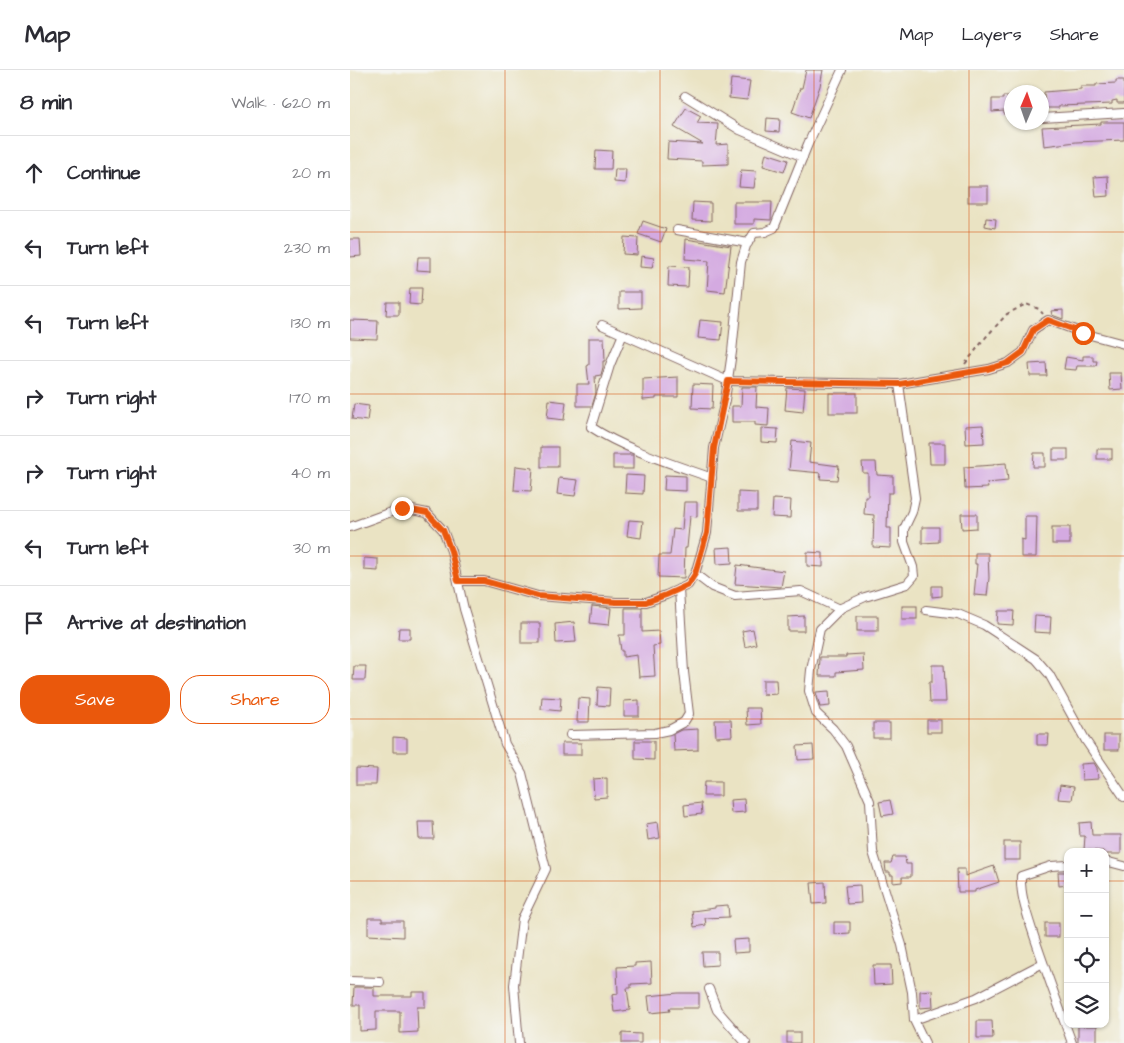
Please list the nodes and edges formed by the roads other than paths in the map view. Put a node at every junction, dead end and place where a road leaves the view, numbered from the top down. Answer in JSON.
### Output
{"nodes":[{"id":1,"x":842,"y":70,"type":"edge"},
{"id":2,"x":685,"y":96,"type":"dead end"},
{"id":3,"x":1124,"y":113,"type":"edge"},
{"id":4,"x":1049,"y":118,"type":"edge"},
{"id":5,"x":803,"y":157,"type":"junction"},
{"id":6,"x":677,"y":230,"type":"dead end"},
{"id":7,"x":748,"y":243,"type":"junction"},
{"id":8,"x":602,"y":325,"type":"dead end"},
{"id":9,"x":623,"y":334,"type":"junction"},
{"id":10,"x":1124,"y":344,"type":"edge"},
{"id":11,"x":728,"y":381,"type":"junction"},
{"id":12,"x":900,"y":384,"type":"junction"},
{"id":13,"x":712,"y":478,"type":"junction"},
{"id":14,"x":350,"y":527,"type":"edge"},
{"id":15,"x":695,"y":574,"type":"junction"},
{"id":16,"x":458,"y":581,"type":"junction"},
{"id":17,"x":679,"y":589,"type":"junction"},
{"id":18,"x":840,"y":609,"type":"junction"},
{"id":19,"x":926,"y":610,"type":"dead end"},
{"id":20,"x":570,"y":735,"type":"dead end"},
{"id":21,"x":1124,"y":797,"type":"edge"},
{"id":22,"x":1109,"y":862,"type":"edge"},
{"id":23,"x":1064,"y":864,"type":"edge"},
{"id":24,"x":1124,"y":866,"type":"edge"},
{"id":25,"x":1043,"y":964,"type":"junction"},
{"id":26,"x":350,"y":981,"type":"edge"},
{"id":27,"x":380,"y":982,"type":"dead end"},
{"id":28,"x":709,"y":989,"type":"dead end"},
{"id":29,"x":914,"y":1020,"type":"junction"},
{"id":30,"x":519,"y":1043,"type":"edge"},
{"id":31,"x":746,"y":1043,"type":"edge"},
{"id":32,"x":926,"y":1043,"type":"edge"},
{"id":33,"x":1072,"y":1043,"type":"edge"}],
"edges":[{"from":1,"to":5,"type":"street"},
{"from":2,"to":5,"type":"street"},
{"from":3,"to":4,"type":"street"},
{"from":5,"to":7,"type":"street"},
{"from":6,"to":7,"type":"street"},
{"from":7,"to":11,"type":"street"},
{"from":8,"to":9,"type":"street"},
{"from":9,"to":11,"type":"street"},
{"from":9,"to":13,"type":"street"},
{"from":10,"to":12,"type":"street"},
{"from":11,"to":12,"type":"street"},
{"from":11,"to":13,"type":"street"},
{"from":12,"to":18,"type":"street"},
{"from":13,"to":15,"type":"street"},
{"from":14,"to":16,"type":"street"},
{"from":15,"to":17,"type":"street"},
{"from":15,"to":18,"type":"street"},
{"from":16,"to":17,"type":"street"},
{"from":16,"to":30,"type":"street"},
{"from":17,"to":20,"type":"street"},
{"from":18,"to":29,"type":"street"},
{"from":19,"to":21,"type":"street"},
{"from":22,"to":24,"type":"street"},
{"from":23,"to":25,"type":"street"},
{"from":25,"to":29,"type":"street"},
{"from":25,"to":33,"type":"street"},
{"from":26,"to":27,"type":"street"},
{"from":28,"to":31,"type":"street"},
{"from":29,"to":32,"type":"street"}]}
